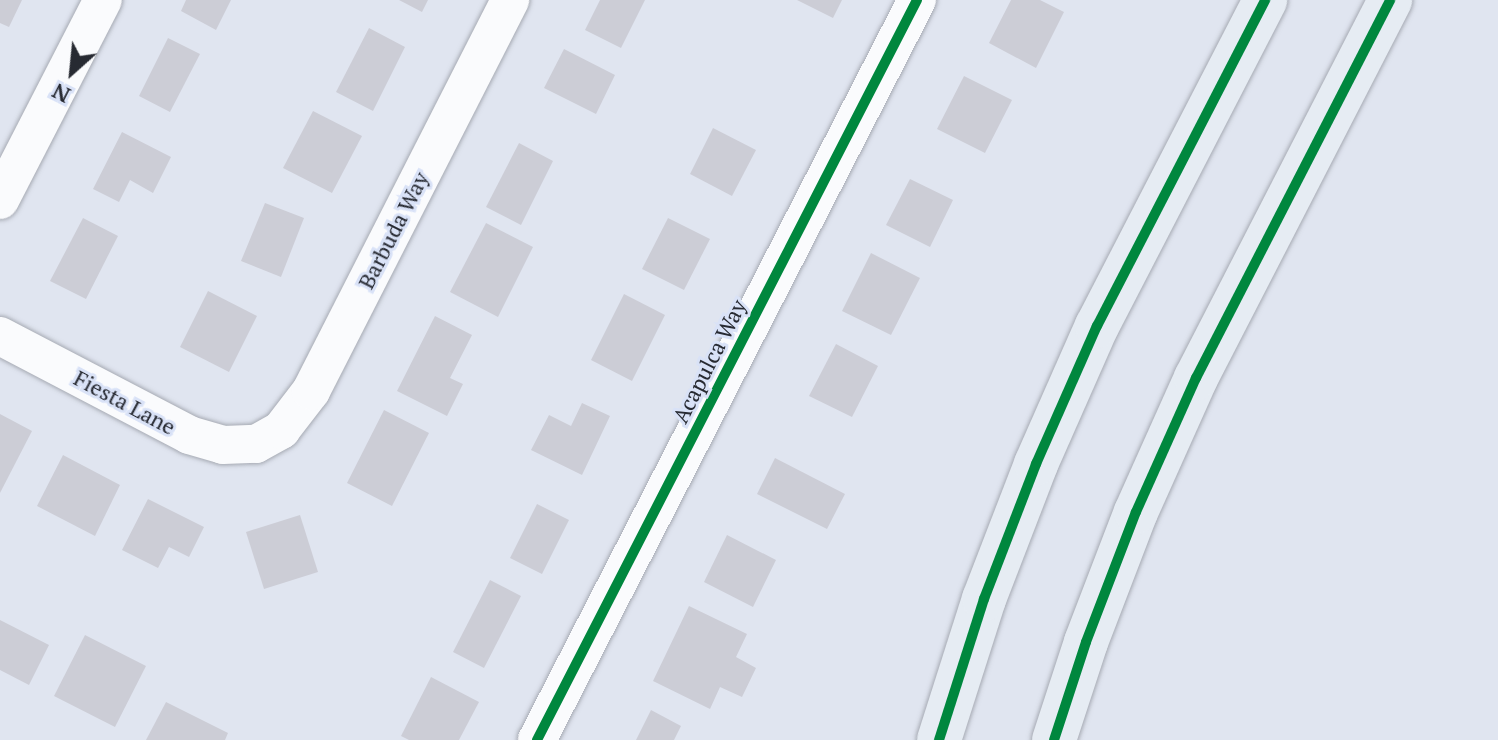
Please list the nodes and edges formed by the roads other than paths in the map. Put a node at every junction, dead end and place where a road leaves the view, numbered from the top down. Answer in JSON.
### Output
{"nodes":[{"id":1,"x":103,"y":0,"type":"edge"},
{"id":2,"x":510,"y":0,"type":"edge"},
{"id":3,"x":917,"y":0,"type":"edge"},
{"id":4,"x":1265,"y":0,"type":"edge"},
{"id":5,"x":1390,"y":0,"type":"edge"},
{"id":6,"x":0,"y":200,"type":"edge"},
{"id":7,"x":0,"y":336,"type":"edge"},
{"id":8,"x":256,"y":444,"type":"joint"},
{"id":9,"x":537,"y":740,"type":"edge"},
{"id":10,"x":939,"y":740,"type":"edge"},
{"id":11,"x":1054,"y":740,"type":"edge"}],
"edges":[{"from":1,"to":6,"type":"street"},
{"from":2,"to":8,"type":"street","name":"Barbuda Way"},
{"from":3,"to":9,"type":"street","name":"Acapulca Way"},
{"from":4,"to":10,"type":"main road"},
{"from":5,"to":11,"type":"main road"},
{"from":7,"to":8,"type":"street","name":"Fiesta Lane"}]}
